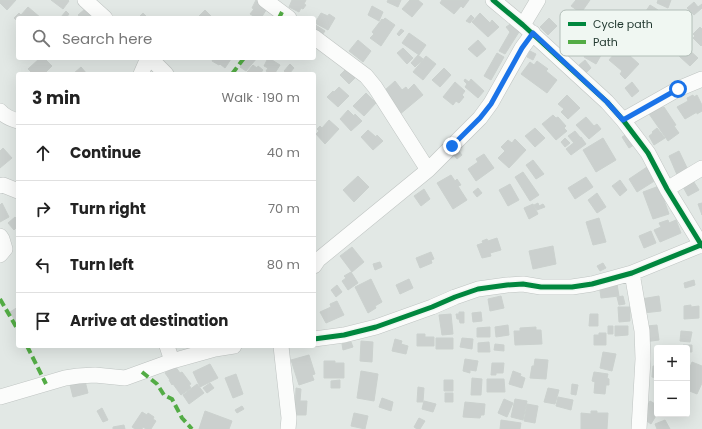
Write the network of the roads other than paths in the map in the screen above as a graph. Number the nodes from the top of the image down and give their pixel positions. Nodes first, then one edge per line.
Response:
1 (85, 0) edge
2 (265, 0) edge
3 (493, 0) edge
4 (538, 0) edge
5 (103, 16) edge
6 (287, 16) edge
7 (528, 29) junction
8 (316, 38) edge
9 (148, 60) edge
10 (151, 60) edge
11 (142, 72) edge
12 (164, 72) edge
13 (702, 79) edge
14 (0, 111) edge
15 (16, 120) edge
16 (623, 120) junction
17 (702, 168) edge
18 (428, 170) junction
19 (0, 186) edge
20 (667, 189) junction
21 (16, 190) edge
22 (0, 236) edge
23 (702, 245) edge
24 (0, 255) edge
25 (316, 258) edge
26 (632, 273) junction
27 (316, 339) edge
28 (168, 348) edge
29 (215, 348) edge
30 (281, 348) edge
31 (172, 361) junction
32 (0, 397) edge
33 (288, 429) edge
34 (639, 429) edge

1 - 5 street
2 - 6 street
3 - 7 street
4 - 7 street
7 - 16 street
7 - 18 street
8 - 18 street
9 - 11 street
10 - 12 street
13 - 16 street
14 - 15 street
16 - 20 street
17 - 20 street
18 - 25 street
19 - 21 street
20 - 23 street
22 - 24 street
23 - 26 street
26 - 27 street
26 - 34 street
28 - 31 street
29 - 31 street
30 - 33 street
31 - 32 street

